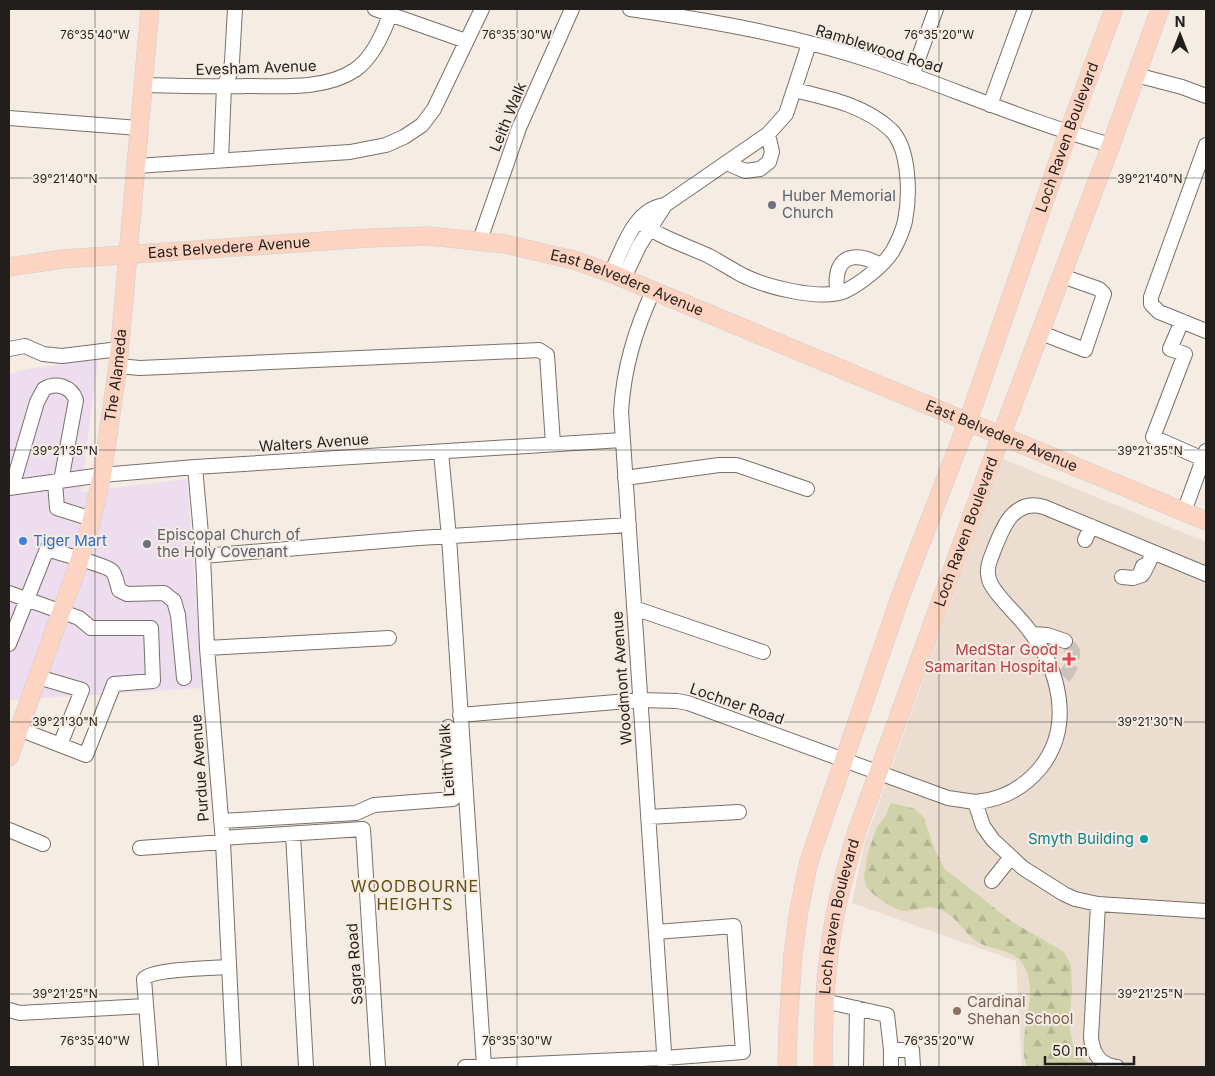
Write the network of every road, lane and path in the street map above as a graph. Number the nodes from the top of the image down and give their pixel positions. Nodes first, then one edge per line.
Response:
1 (150, 9) edge
2 (235, 9) edge
3 (375, 9) edge
4 (482, 9) edge
5 (572, 9) edge
6 (630, 9) edge
7 (936, 9) edge
8 (1025, 9) edge
9 (1114, 9) edge
10 (1160, 9) edge
11 (391, 11) edge
12 (466, 41) junction
13 (809, 44) junction
14 (1136, 75) junction
15 (912, 76) junction
16 (143, 85) junction
17 (224, 86) junction
18 (794, 90) junction
19 (1206, 96) edge
20 (990, 105) junction
21 (9, 118) edge
22 (139, 128) junction
23 (768, 134) junction
24 (1068, 134) junction
25 (1111, 145) junction
26 (1206, 145) edge
27 (221, 160) junction
28 (727, 163) junction
29 (136, 166) junction
30 (1200, 178) edge
31 (665, 205) junction
32 (638, 220) junction
33 (650, 230) junction
34 (480, 240) junction
35 (128, 255) junction
36 (880, 265) junction
37 (9, 268) edge
38 (618, 276) junction
39 (1062, 276) junction
40 (653, 291) junction
41 (837, 292) junction
42 (1182, 321) junction
43 (1206, 331) edge
44 (1041, 333) junction
45 (9, 349) edge
46 (118, 358) junction
47 (968, 421) junction
48 (1002, 436) junction
49 (622, 440) junction
50 (553, 444) junction
51 (441, 452) junction
52 (1205, 455) edge
53 (195, 467) junction
54 (102, 475) junction
55 (625, 478) junction
56 (58, 481) junction
57 (10, 488) edge
58 (806, 489) dead end
59 (1184, 512) junction
60 (92, 519) junction
61 (1206, 521) edge
62 (629, 525) junction
63 (1091, 526) junction
64 (449, 537) junction
65 (1085, 540) dead end
66 (202, 556) junction
67 (1150, 558) junction
68 (80, 560) junction
69 (1206, 574) edge
70 (1122, 577) dead end
71 (9, 593) edge
72 (26, 600) junction
73 (634, 608) junction
74 (62, 613) junction
75 (1032, 634) junction
76 (389, 638) dead end
77 (1065, 641) dead end
78 (9, 644) edge
79 (207, 648) junction
80 (763, 652) dead end
81 (38, 677) junction
82 (184, 678) dead end
83 (640, 700) junction
84 (460, 715) junction
85 (448, 727) dead end
86 (19, 729) junction
87 (60, 745) junction
88 (9, 757) edge
89 (845, 760) junction
90 (878, 772) junction
91 (975, 802) junction
92 (739, 812) dead end
93 (648, 817) junction
94 (221, 821) junction
95 (9, 830) edge
96 (293, 834) junction
97 (222, 840) junction
98 (43, 844) dead end
99 (140, 848) dead end
100 (1011, 857) junction
101 (992, 881) dead end
102 (1098, 904) junction
103 (1206, 911) edge
104 (656, 932) junction
105 (229, 967) junction
106 (824, 1001) junction
107 (146, 1006) junction
108 (857, 1008) junction
109 (9, 1010) edge
110 (891, 1050) junction
111 (665, 1063) edge
112 (593, 1064) edge
113 (484, 1066) edge
114 (520, 1066) edge
115 (151, 1067) edge
116 (234, 1067) edge
117 (306, 1067) edge
118 (378, 1067) edge
119 (465, 1067) edge
120 (787, 1067) edge
121 (823, 1067) edge
122 (856, 1067) edge
123 (891, 1067) edge
124 (913, 1067) edge
125 (1117, 1067) edge

1 - 16 main road, The Alameda
2 - 17 street
3 - 11 street
4 - 12 street
5 - 34 street, Leith Walk
6 - 13 street, Ramblewood Road
7 - 15 street
8 - 20 street
9 - 24 main road, Loch Raven Boulevard
10 - 14 main road, Loch Raven Boulevard
11 - 12 street
11 - 17 street, Evesham Avenue
12 - 27 street
13 - 15 street, Ramblewood Road
13 - 18 street
14 - 19 street
14 - 25 main road, Loch Raven Boulevard
15 - 20 street, Ramblewood Road
16 - 17 street, Evesham Avenue
16 - 22 main road, The Alameda
17 - 27 street
18 - 23 street
18 - 36 street
20 - 24 street, Ramblewood Road
21 - 22 street
22 - 29 main road, The Alameda
23 - 28 street
23 - 28 street
24 - 25 street, Ramblewood Road
24 - 47 main road, Loch Raven Boulevard
25 - 39 main road, Loch Raven Boulevard
26 - 30 street
27 - 29 street
28 - 31 street
29 - 35 main road, The Alameda
30 - 42 street
31 - 32 street
31 - 33 street
32 - 33 street
32 - 38 street
33 - 38 street
33 - 41 street
34 - 35 main road, East Belvedere Avenue
34 - 38 main road, East Belvedere Avenue
35 - 37 main road, East Belvedere Avenue
35 - 46 main road, The Alameda
36 - 41 street
36 - 41 street
38 - 40 main road, East Belvedere Avenue
39 - 44 main road, Loch Raven Boulevard
39 - 44 street
40 - 47 main road, East Belvedere Avenue
40 - 49 street, Woodmont Avenue
42 - 43 street
42 - 52 street
44 - 48 main road, Loch Raven Boulevard
45 - 46 street
46 - 50 street
46 - 54 main road, The Alameda
47 - 48 main road, East Belvedere Avenue
47 - 89 main road, Loch Raven Boulevard
48 - 59 main road, East Belvedere Avenue
48 - 90 main road, Loch Raven Boulevard
49 - 50 street, Walters Avenue
49 - 55 street, Woodmont Avenue
50 - 51 street, Walters Avenue
51 - 53 street, Walters Avenue
51 - 64 street, Leith Walk
52 - 59 street
53 - 54 street, Walters Avenue
53 - 66 street, Purdue Avenue
54 - 56 street, Walters Avenue
54 - 60 main road, The Alameda
55 - 58 street
55 - 62 street, Woodmont Avenue
56 - 57 street, Walters Avenue
56 - 57 street
56 - 60 street
59 - 61 main road, East Belvedere Avenue
60 - 68 main road, The Alameda
62 - 64 street
62 - 73 street, Woodmont Avenue
63 - 65 street
63 - 67 street
63 - 75 street, Lochner Road
64 - 66 street
64 - 84 street, Leith Walk
66 - 79 street, Purdue Avenue
67 - 69 street
67 - 70 street
68 - 72 street
68 - 74 main road, The Alameda
68 - 82 street
71 - 72 street
72 - 74 street
72 - 78 street
73 - 80 street
73 - 83 street, Woodmont Avenue
74 - 81 main road, The Alameda
74 - 87 street
75 - 77 street
75 - 91 street, Lochner Road
76 - 79 street
79 - 94 street, Purdue Avenue
81 - 86 main road, The Alameda
81 - 87 street
83 - 84 street, Lochner Road
83 - 89 street, Lochner Road
83 - 93 street, Woodmont Avenue
84 - 113 street, Leith Walk
85 - 94 street
86 - 87 street
86 - 88 main road, The Alameda
89 - 90 street, Lochner Road
89 - 120 main road, Loch Raven Boulevard
90 - 91 street, Lochner Road
90 - 106 main road, Loch Raven Boulevard
91 - 100 street
92 - 93 street
93 - 104 street, Woodmont Avenue
94 - 97 street, Purdue Avenue
95 - 98 street
96 - 97 street
96 - 117 street
96 - 118 street, Sagra Road
97 - 99 street
97 - 105 street, Purdue Avenue
100 - 101 street
100 - 102 street
102 - 103 street
102 - 125 street
104 - 111 street, Woodmont Avenue
104 - 111 street
105 - 107 street
105 - 116 street, Purdue Avenue
106 - 108 street
106 - 121 main road, Loch Raven Boulevard
107 - 109 street
107 - 115 street
108 - 110 street
108 - 122 street
110 - 123 street
110 - 124 street
111 - 112 street
112 - 114 street
113 - 114 street
113 - 119 street

